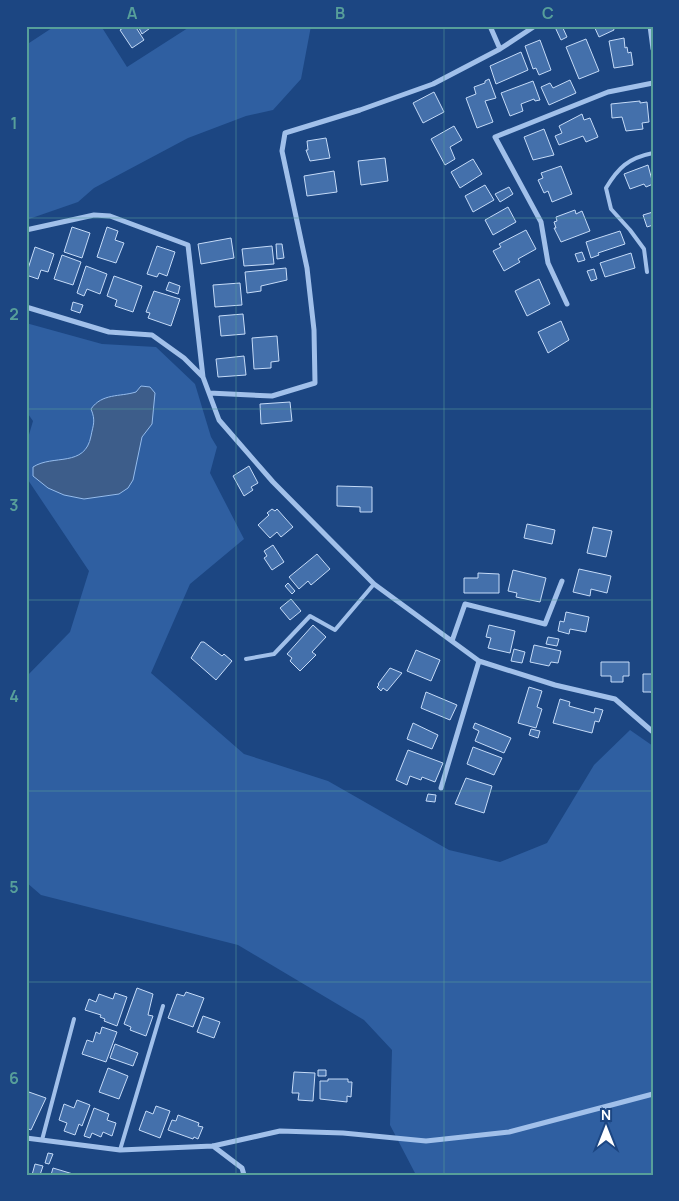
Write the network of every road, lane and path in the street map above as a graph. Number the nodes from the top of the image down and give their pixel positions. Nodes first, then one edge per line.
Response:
1 (490, 26) edge
2 (535, 26) edge
3 (650, 26) edge
4 (500, 49) junction
5 (653, 50) edge
6 (653, 83) edge
7 (653, 153) edge
8 (26, 230) edge
9 (648, 272) dead end
10 (567, 304) dead end
11 (26, 307) edge
12 (203, 377) junction
13 (209, 394) junction
14 (562, 581) dead end
15 (374, 584) junction
16 (452, 641) junction
17 (246, 659) dead end
18 (478, 661) junction
19 (653, 732) edge
20 (441, 788) dead end
21 (163, 1006) dead end
22 (74, 1019) dead end
23 (653, 1094) edge
24 (26, 1138) edge
25 (42, 1140) junction
26 (213, 1146) junction
27 (120, 1150) junction
28 (244, 1175) edge

1 - 4 street
2 - 4 street
3 - 5 street
4 - 13 street
6 - 10 street
7 - 9 lane
8 - 12 street
11 - 12 street
12 - 13 street
13 - 15 street
14 - 16 street
15 - 16 street
15 - 17 lane
16 - 18 street
18 - 19 street
18 - 20 street
21 - 27 lane
22 - 25 lane
23 - 26 street
24 - 25 street
25 - 27 street
26 - 27 street
26 - 28 street

